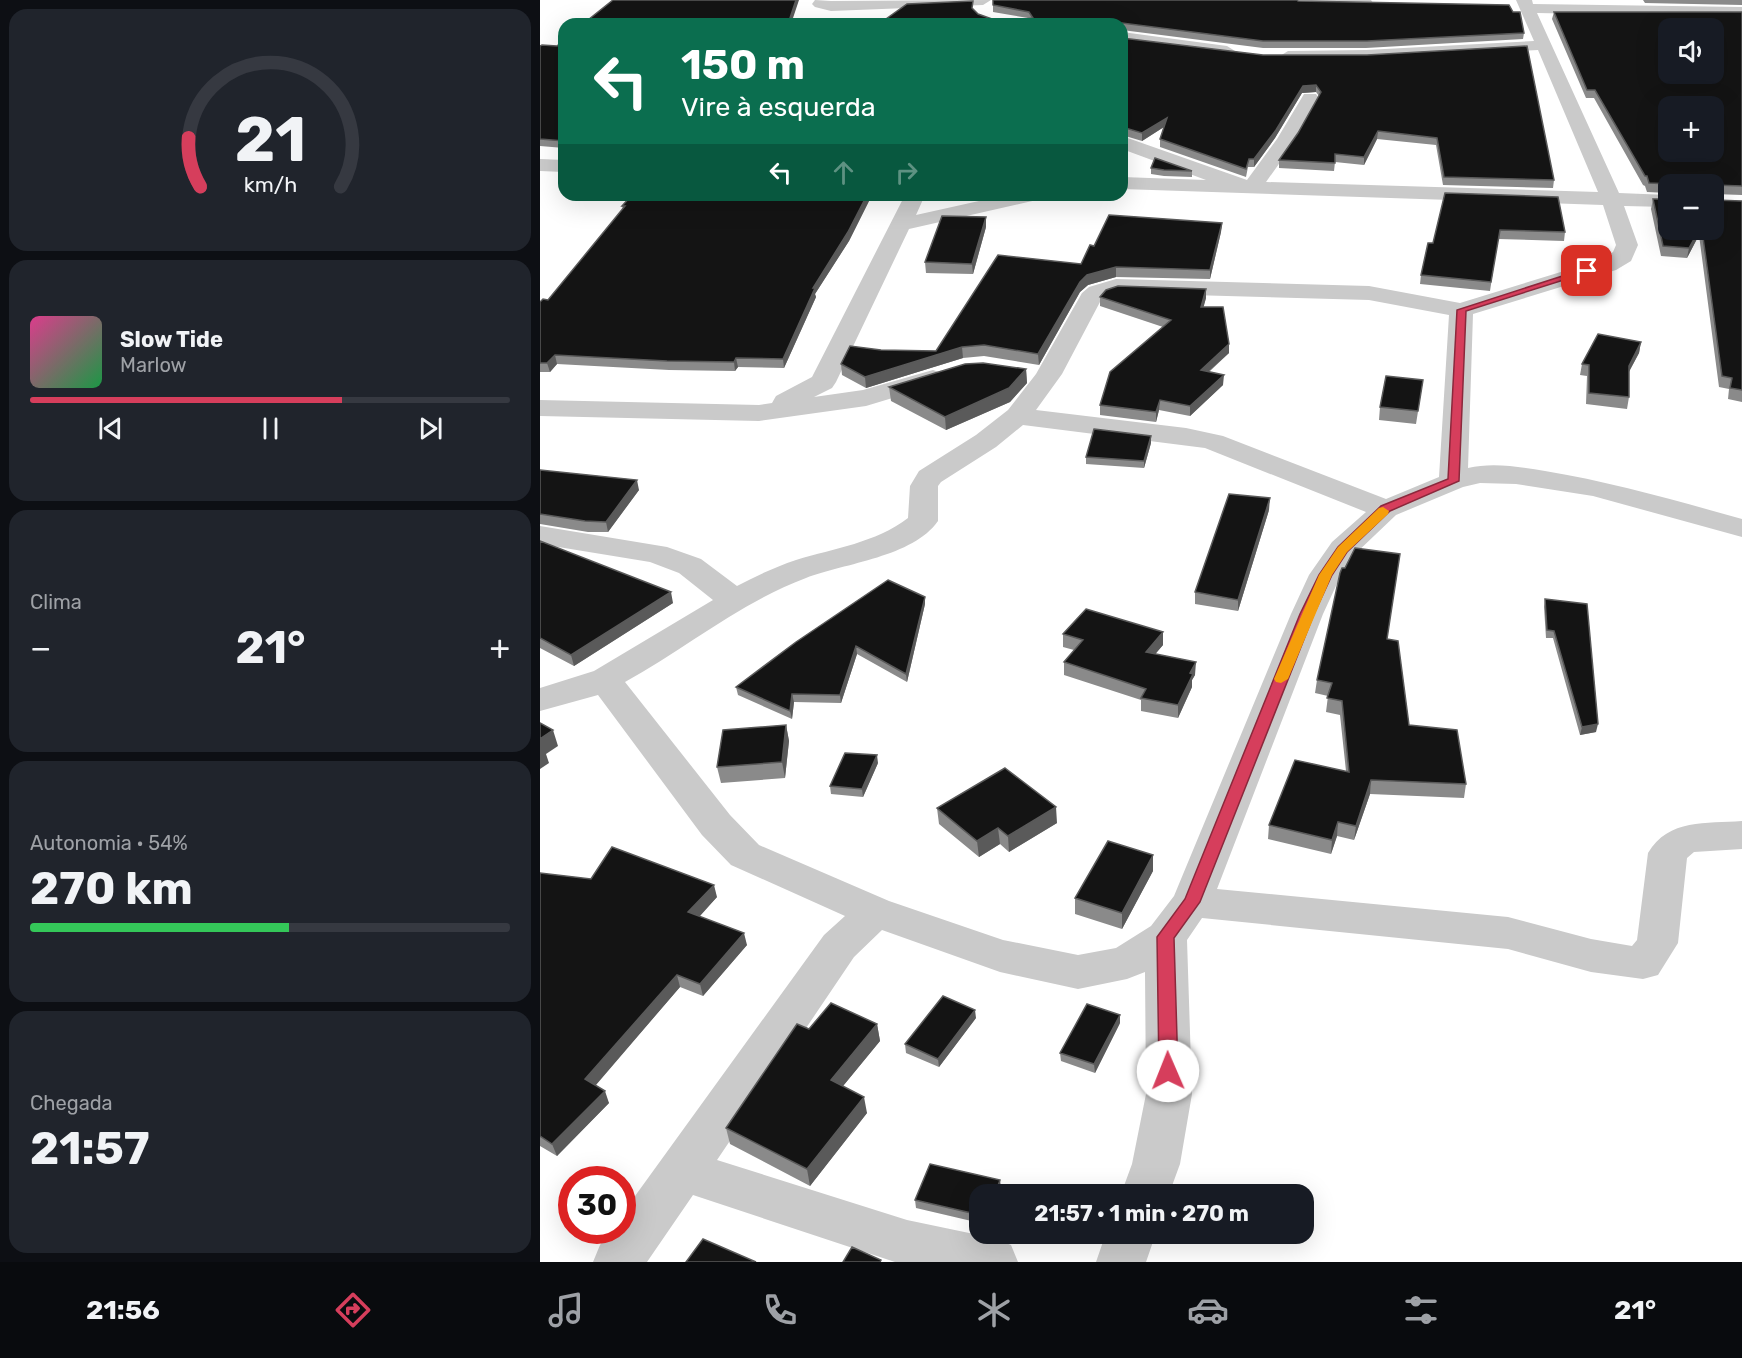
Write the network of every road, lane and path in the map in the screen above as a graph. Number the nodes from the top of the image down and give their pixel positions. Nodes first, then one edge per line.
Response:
1 (824, 0) edge
2 (983, 0) edge
3 (1298, 0) edge
4 (927, 1) edge
5 (1333, 1) edge
6 (1378, 3) edge
7 (1523, 4) edge
8 (1742, 12) edge
9 (987, 18) edge
10 (1128, 38) edge
11 (1545, 45) junction
12 (1244, 54) edge
13 (1273, 56) edge
14 (1310, 98) edge
15 (1128, 144) edge
16 (540, 165) edge
17 (558, 166) edge
18 (1128, 183) edge
19 (1251, 188) junction
20 (1611, 199) junction
21 (913, 201) edge
22 (1007, 201) edge
23 (1658, 201) edge
24 (903, 224) junction
25 (1461, 310) junction
26 (953, 371) edge
27 (1020, 371) edge
28 (1048, 376) junction
29 (540, 408) edge
30 (759, 413) junction
31 (1016, 416) junction
32 (1453, 481) junction
33 (1386, 509) junction
34 (1742, 528) edge
35 (540, 536) edge
36 (734, 600) junction
37 (604, 680) junction
38 (540, 700) edge
39 (1742, 835) edge
40 (1192, 902) junction
41 (875, 912) junction
42 (1166, 937) junction
43 (682, 1170) junction
44 (1148, 1184) edge
45 (1127, 1244) edge
46 (618, 1262) edge
47 (993, 1262) edge
48 (1121, 1262) edge

1 - 4 street
2 - 4 street
2 - 9 street
3 - 5 street
5 - 6 street
7 - 8 street
7 - 11 street
10 - 12 street
11 - 13 street
11 - 20 street
14 - 19 street
15 - 19 street
16 - 17 street
18 - 19 street
19 - 20 street
20 - 23 street
20 - 25 street
21 - 24 street
22 - 24 street
24 - 30 street
25 - 28 street
25 - 32 street
26 - 30 street
27 - 28 street
28 - 31 street
29 - 30 street
31 - 33 street
31 - 36 street
32 - 33 street
32 - 34 street
33 - 40 street
35 - 36 street
36 - 37 street
37 - 38 street
37 - 41 street
39 - 40 street
40 - 42 street
41 - 42 street
41 - 43 street
42 - 44 street
43 - 46 street
43 - 47 street
45 - 48 street

